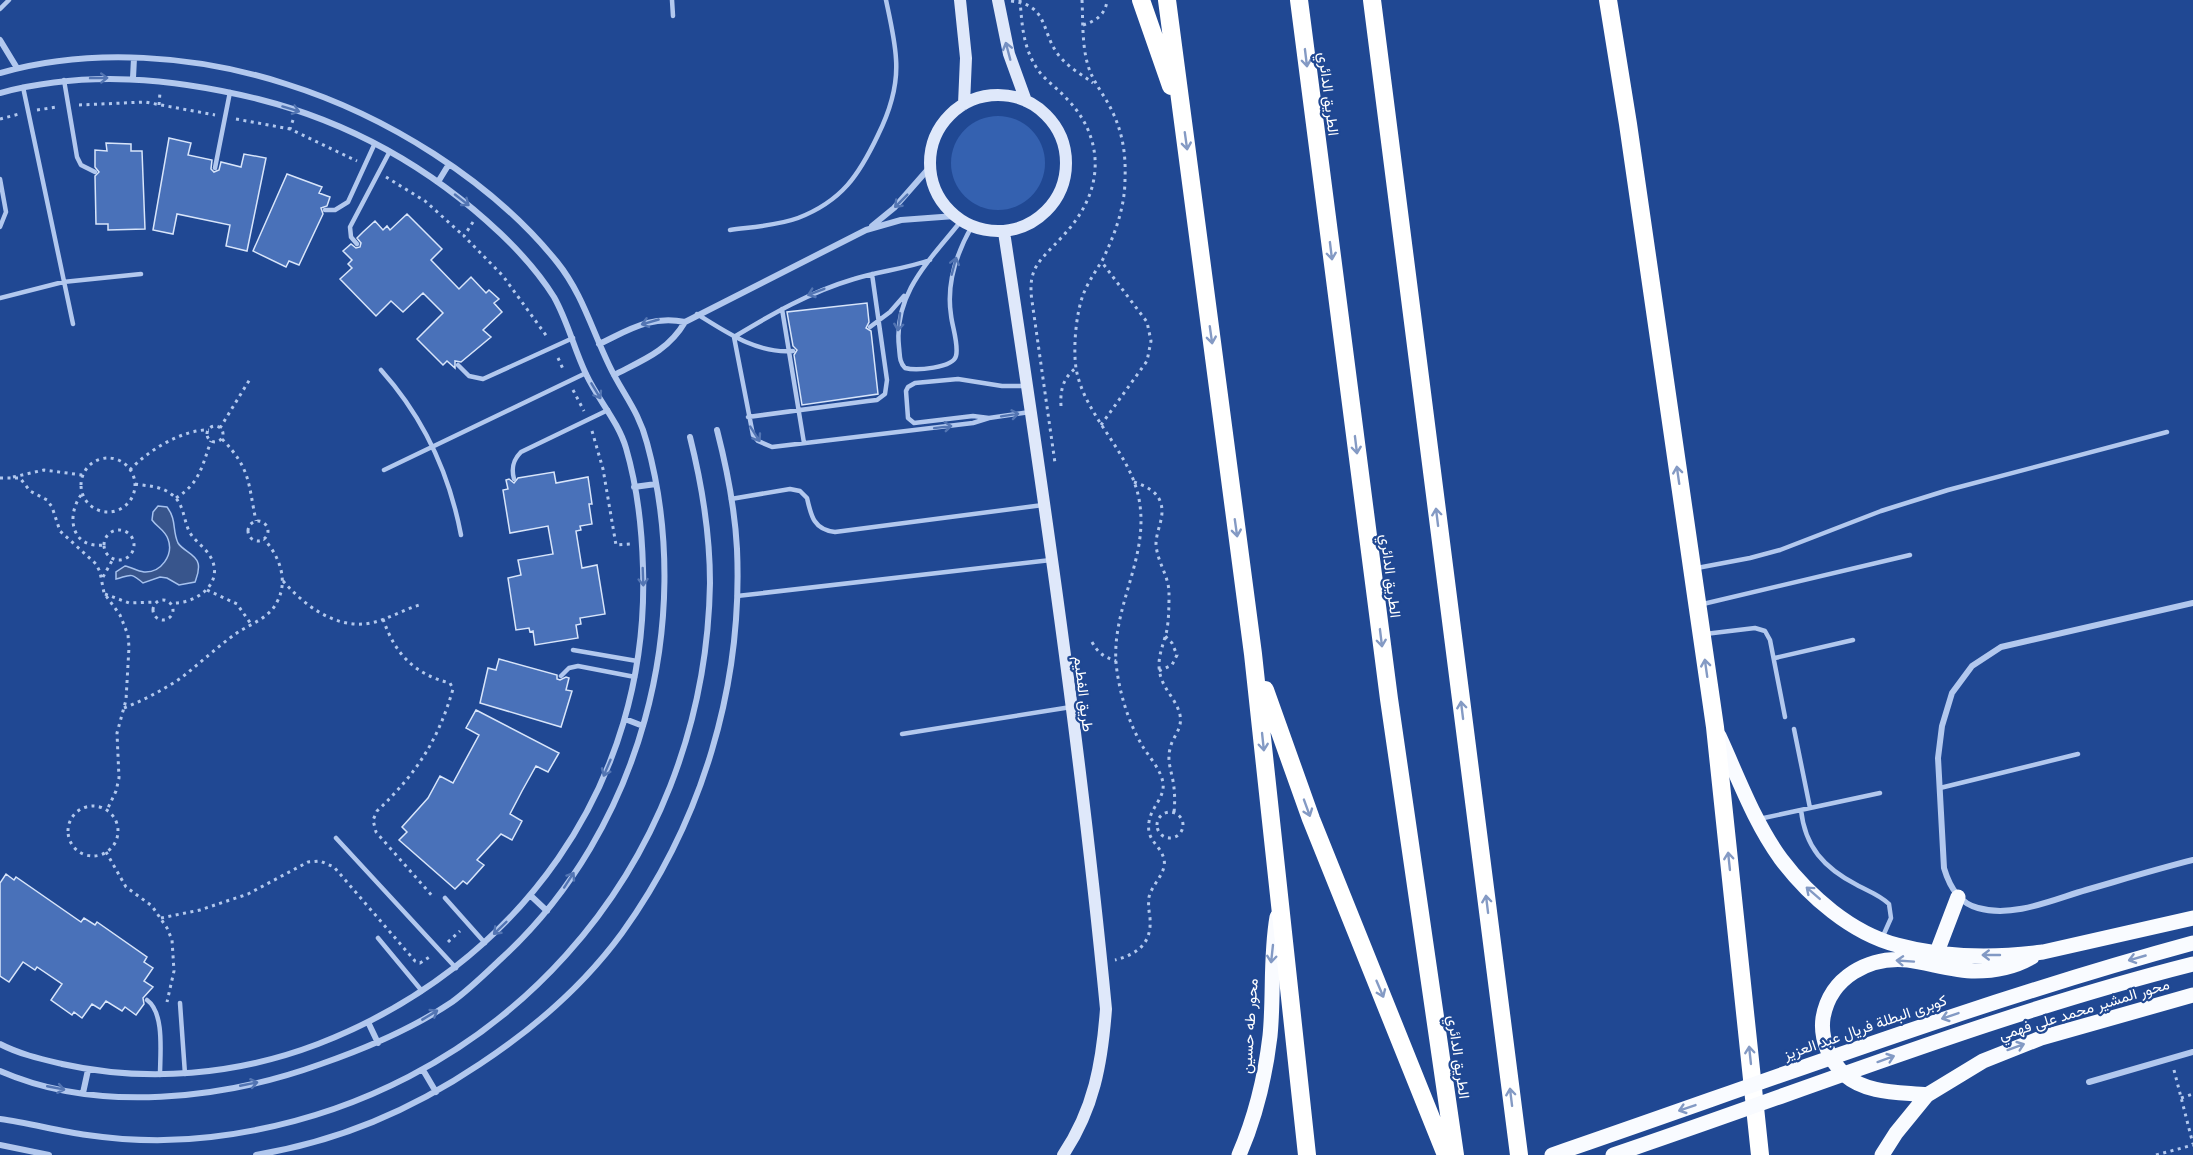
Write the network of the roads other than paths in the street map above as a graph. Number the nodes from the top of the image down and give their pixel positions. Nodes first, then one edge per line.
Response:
1 (9, 0) edge
2 (672, 0) edge
3 (886, 0) edge
4 (960, 0) edge
5 (998, 0) edge
6 (1141, 0) edge
7 (1167, 0) edge
8 (1299, 0) edge
9 (1372, 0) edge
10 (1608, 0) edge
11 (0, 9) edge
12 (673, 16) dead end
13 (0, 40) edge
14 (134, 58) junction
15 (17, 68) junction
16 (0, 73) edge
17 (133, 78) junction
18 (64, 80) junction
19 (24, 87) junction
20 (230, 92) junction
21 (0, 93) edge
22 (1026, 101) junction
23 (964, 104) junction
24 (1182, 111) junction
25 (375, 143) junction
26 (390, 151) junction
27 (449, 164) junction
28 (930, 167) junction
29 (215, 168) dead end
30 (95, 172) dead end
31 (0, 179) edge
32 (438, 182) junction
33 (325, 210) dead end
34 (963, 221) junction
35 (0, 227) edge
36 (730, 230) dead end
37 (866, 230) junction
38 (1004, 232) junction
39 (357, 244) dead end
40 (930, 260) junction
41 (141, 274) dead end
42 (872, 274) junction
43 (63, 282) junction
44 (906, 294) junction
45 (0, 298) edge
46 (782, 309) junction
47 (697, 314) junction
48 (878, 321) junction
49 (685, 322) junction
50 (73, 324) dead end
51 (870, 327) dead end
52 (734, 337) junction
53 (573, 338) junction
54 (599, 344) junction
55 (790, 351) junction
56 (458, 365) dead end
57 (381, 370) dead end
58 (586, 373) junction
59 (614, 375) junction
60 (1027, 386) junction
61 (608, 410) junction
62 (799, 410) junction
63 (1031, 412) junction
64 (748, 417) junction
65 (989, 418) junction
66 (717, 429) dead end
67 (2167, 432) dead end
68 (690, 437) dead end
69 (804, 443) junction
70 (434, 446) junction
71 (384, 470) dead end
72 (514, 479) dead end
73 (656, 484) junction
74 (634, 487) junction
75 (731, 499) junction
76 (1043, 505) junction
77 (461, 535) dead end
78 (1910, 555) dead end
79 (1051, 560) junction
80 (1692, 569) junction
81 (737, 596) junction
82 (2193, 603) edge
83 (1697, 606) junction
84 (1701, 635) junction
85 (1852, 640) dead end
86 (573, 650) dead end
87 (1253, 654) junction
88 (1775, 658) junction
89 (637, 662) junction
90 (561, 676) dead end
91 (635, 677) junction
92 (1071, 707) junction
93 (1785, 717) dead end
94 (625, 719) junction
95 (643, 726) junction
96 (1714, 727) junction
97 (1794, 729) dead end
98 (902, 734) dead end
99 (2078, 754) dead end
100 (1940, 788) junction
101 (1880, 793) dead end
102 (1810, 808) junction
103 (1801, 810) junction
104 (1757, 819) junction
105 (336, 838) dead end
106 (2193, 860) edge
107 (530, 895) junction
108 (1281, 896) junction
109 (1958, 897) junction
110 (445, 898) dead end
111 (547, 911) junction
112 (2193, 918) edge
113 (378, 938) dead end
114 (1881, 939) junction
115 (485, 943) junction
116 (2193, 943) edge
117 (1937, 952) junction
118 (2043, 952) junction
119 (2193, 963) edge
120 (456, 968) junction
121 (422, 991) junction
122 (2193, 995) edge
123 (147, 1000) dead end
124 (180, 1003) dead end
125 (368, 1022) junction
126 (378, 1042) junction
127 (0, 1044) edge
128 (2193, 1052) edge
129 (88, 1070) junction
130 (423, 1070) junction
131 (0, 1071) edge
132 (185, 1074) junction
133 (160, 1075) junction
134 (2089, 1082) dead end
135 (436, 1092) junction
136 (83, 1093) junction
137 (1928, 1095) junction
138 (0, 1119) edge
139 (0, 1145) edge
140 (50, 1155) edge
141 (256, 1155) edge
142 (1063, 1155) edge
143 (1239, 1155) edge
144 (1307, 1155) edge
145 (1446, 1155) edge
146 (1455, 1155) edge
147 (1519, 1155) edge
148 (1552, 1155) edge
149 (1613, 1155) edge
150 (1760, 1155) edge
151 (1882, 1155) edge

1 - 11 lane
2 - 12 lane
3 - 36 lane
4 - 23 street
22 -> 5 street
6 - 24 highway
7 - 24 highway
8 -> 146 highway, الطريق الدائري
147 -> 9 highway
80 -> 10 highway
13 - 15 street
14 - 15 street
14 - 17 street
14 - 27 street
15 - 16 street
18 -> 17 street
17 - 20 street
18 - 19 street
18 - 30 lane
19 - 21 street
19 - 43 lane
20 -> 25 street
20 - 29 lane
22 - 23 street
22 - 38 street
23 - 28 street
24 -> 87 highway
25 - 26 street
25 - 33 lane
26 - 32 street
26 - 39 lane
27 - 32 street
27 - 54 street
28 - 34 street
28 -> 37 street
31 - 35 lane
32 -> 53 street
34 - 37 street
34 - 38 street
34 - 40 lane
44 -> 34 lane
37 - 47 street
38 - 60 street, طريق الفطيم
40 - 42 lane
40 - 44 lane
41 - 43 lane
42 -> 46 lane
42 - 48 lane
43 - 45 lane
43 - 50 lane
44 - 48 lane
46 - 52 lane
46 - 55 lane
47 - 49 street
47 - 52 lane
48 - 51 lane
48 - 62 lane
49 -> 54 street
49 - 59 street
52 - 55 lane
52 - 64 lane
53 - 56 lane
53 - 58 street
54 - 59 street
55 - 62 lane
57 - 70 lane
58 -> 61 street
58 - 70 lane
59 - 73 street
60 - 63 street, طريق الفطيم
60 - 65 lane
61 - 72 lane
61 - 74 street
62 - 64 lane
62 - 69 lane
65 -> 63 lane
63 - 76 street, طريق الفطيم
64 -> 69 lane
69 -> 65 lane
66 - 75 street
67 - 80 lane
68 - 130 street
70 - 71 lane
70 - 77 lane
73 - 74 street
73 - 95 street
74 -> 89 street
75 - 76 lane
75 - 81 street
76 - 79 street, طريق الفطيم
78 - 83 lane
79 - 81 lane
79 - 92 street, طريق الفطيم
80 - 83 highway
81 - 135 street
82 - 100 street
83 - 84 highway
84 - 88 lane
96 -> 84 highway
85 - 88 lane
86 - 89 lane
87 -> 108 highway
87 -> 145 highway
88 - 93 lane
89 - 91 street
90 - 91 lane
91 - 94 street
92 - 98 lane
92 - 142 street, طريق الفطيم
94 - 95 street
94 -> 107 street
111 -> 95 street
96 - 104 main road
150 -> 96 highway
97 - 102 lane
99 - 100 lane
100 - 109 street
101 - 102 lane
102 - 103 lane
103 - 104 lane
103 - 114 lane
114 -> 104 main road
105 - 120 lane
106 - 109 street
107 - 111 street
107 -> 115 street
108 -> 143 main road, محور طه حسين
108 - 144 highway
109 - 117 main road
110 - 115 lane
126 -> 111 street
112 - 118 main road
113 - 121 lane
114 - 117 main road
115 - 120 street
116 -> 148 main road, كوبرى البطلة فريال عبد العزيز, bridge
118 -> 117 main road
118 -> 137 main road
149 -> 119 main road, bridge
120 - 121 street
121 - 125 street
137 -> 122 main road, محور المشير محمد على فهمي
123 - 133 lane
124 - 132 lane
125 - 126 street
125 - 132 street
136 -> 126 street
127 - 129 street
128 - 134 street
129 - 133 street
129 - 136 street
130 - 135 street
130 - 138 street
131 -> 136 street
132 - 133 street
135 - 141 street
137 - 151 main road, محور المشير محمد على فهمي
139 - 140 street

